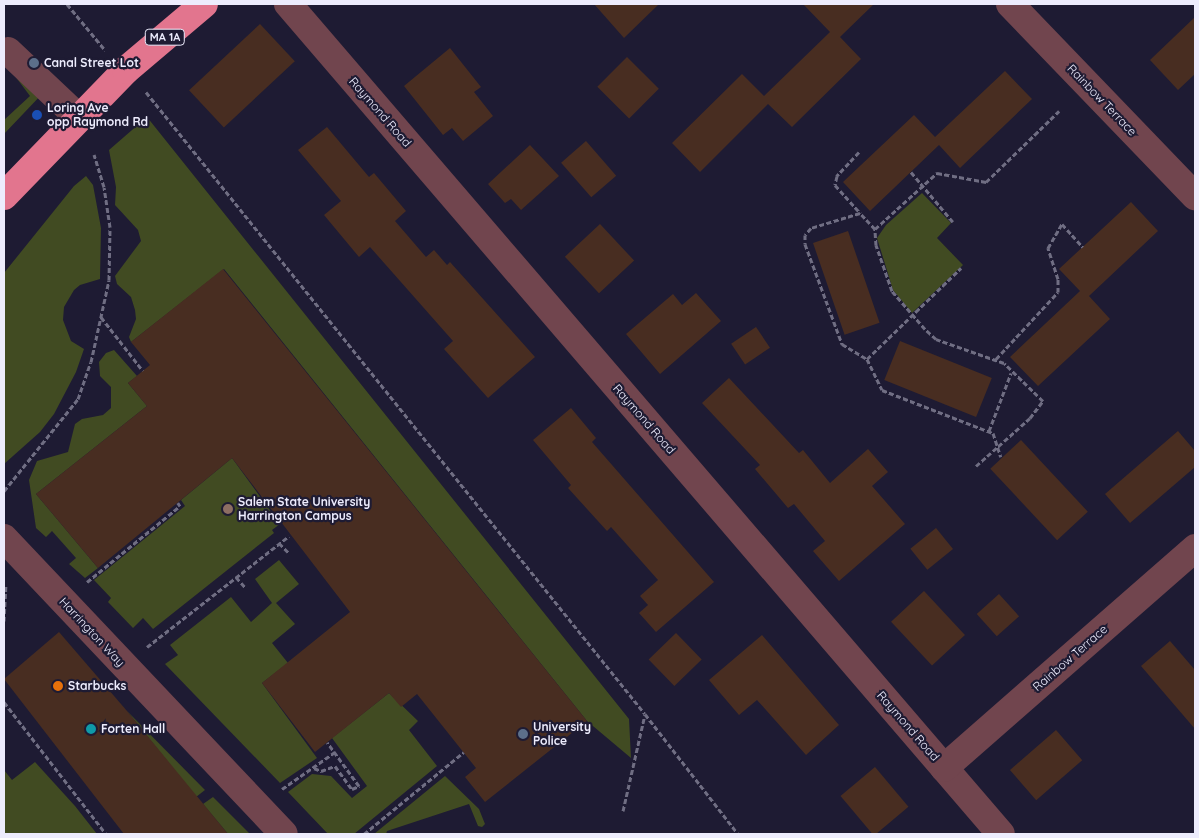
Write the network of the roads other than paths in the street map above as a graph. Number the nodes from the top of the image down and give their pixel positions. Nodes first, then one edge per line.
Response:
1 (204, 4) edge
2 (288, 4) edge
3 (1010, 4) edge
4 (8, 51) dead end
5 (79, 118) junction
6 (4, 196) edge
7 (1195, 196) edge
8 (4, 538) edge
9 (1195, 548) edge
10 (944, 768) junction
11 (284, 834) edge
12 (1001, 834) edge

1 - 5 highway, MA 1A
2 - 10 street, Raymond Road
3 - 7 street, Rainbow Terrace
4 - 5 street
5 - 6 highway, MA 1A
8 - 11 street, Harrington Way
9 - 10 street, Rainbow Terrace
10 - 12 street, Raymond Road

